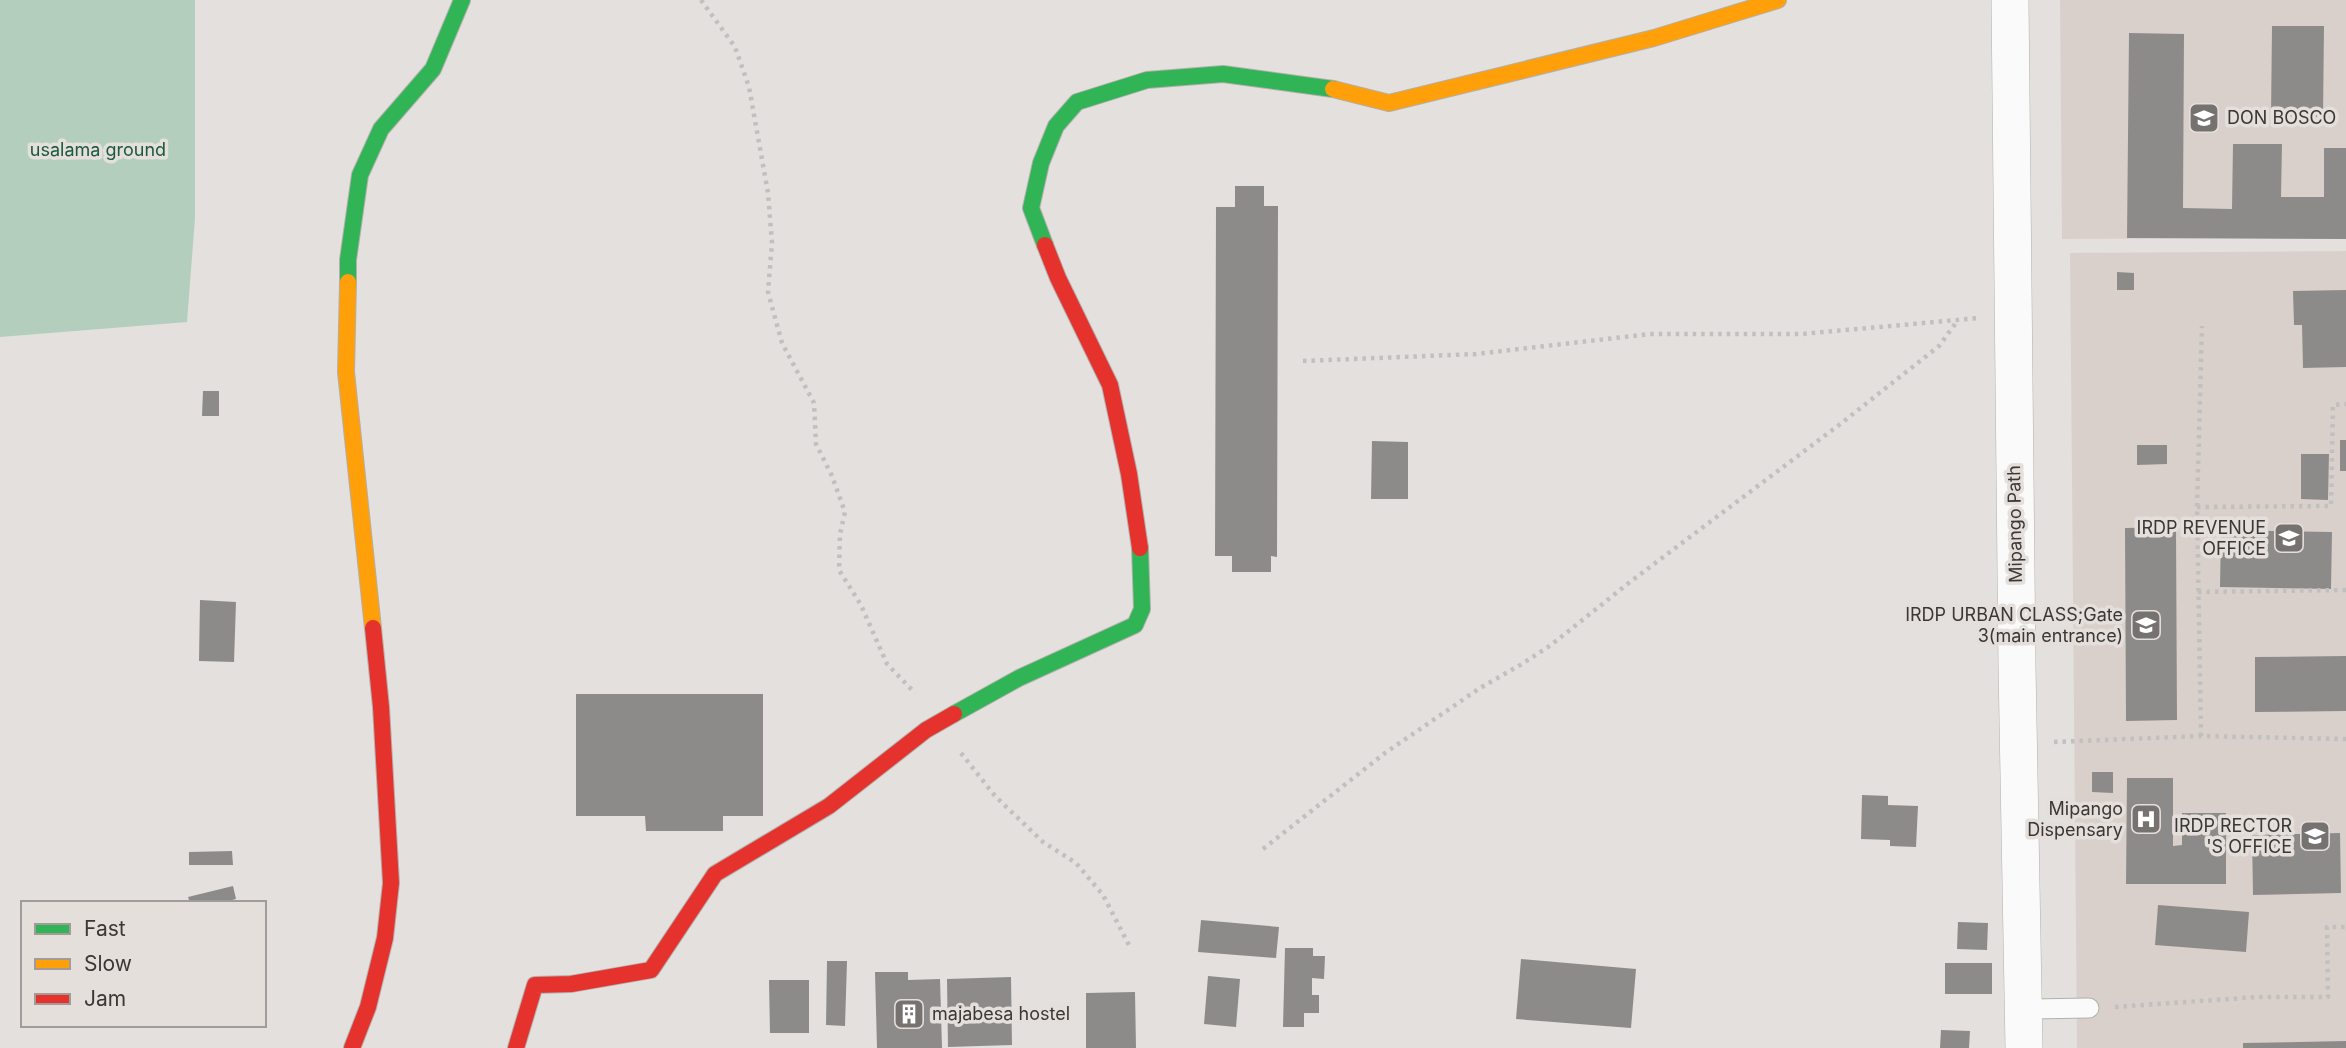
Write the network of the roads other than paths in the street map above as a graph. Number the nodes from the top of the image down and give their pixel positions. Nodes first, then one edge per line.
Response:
1 (462, 0) edge
2 (1779, 0) edge
3 (2010, 0) edge
4 (2089, 1008) road end
5 (2024, 1009) junction
6 (352, 1048) edge
7 (516, 1048) edge
8 (2024, 1048) edge

1 - 6 street
2 - 7 street
3 - 5 street, Mipango Path
4 - 5 lane
5 - 8 street, Mipango Path

